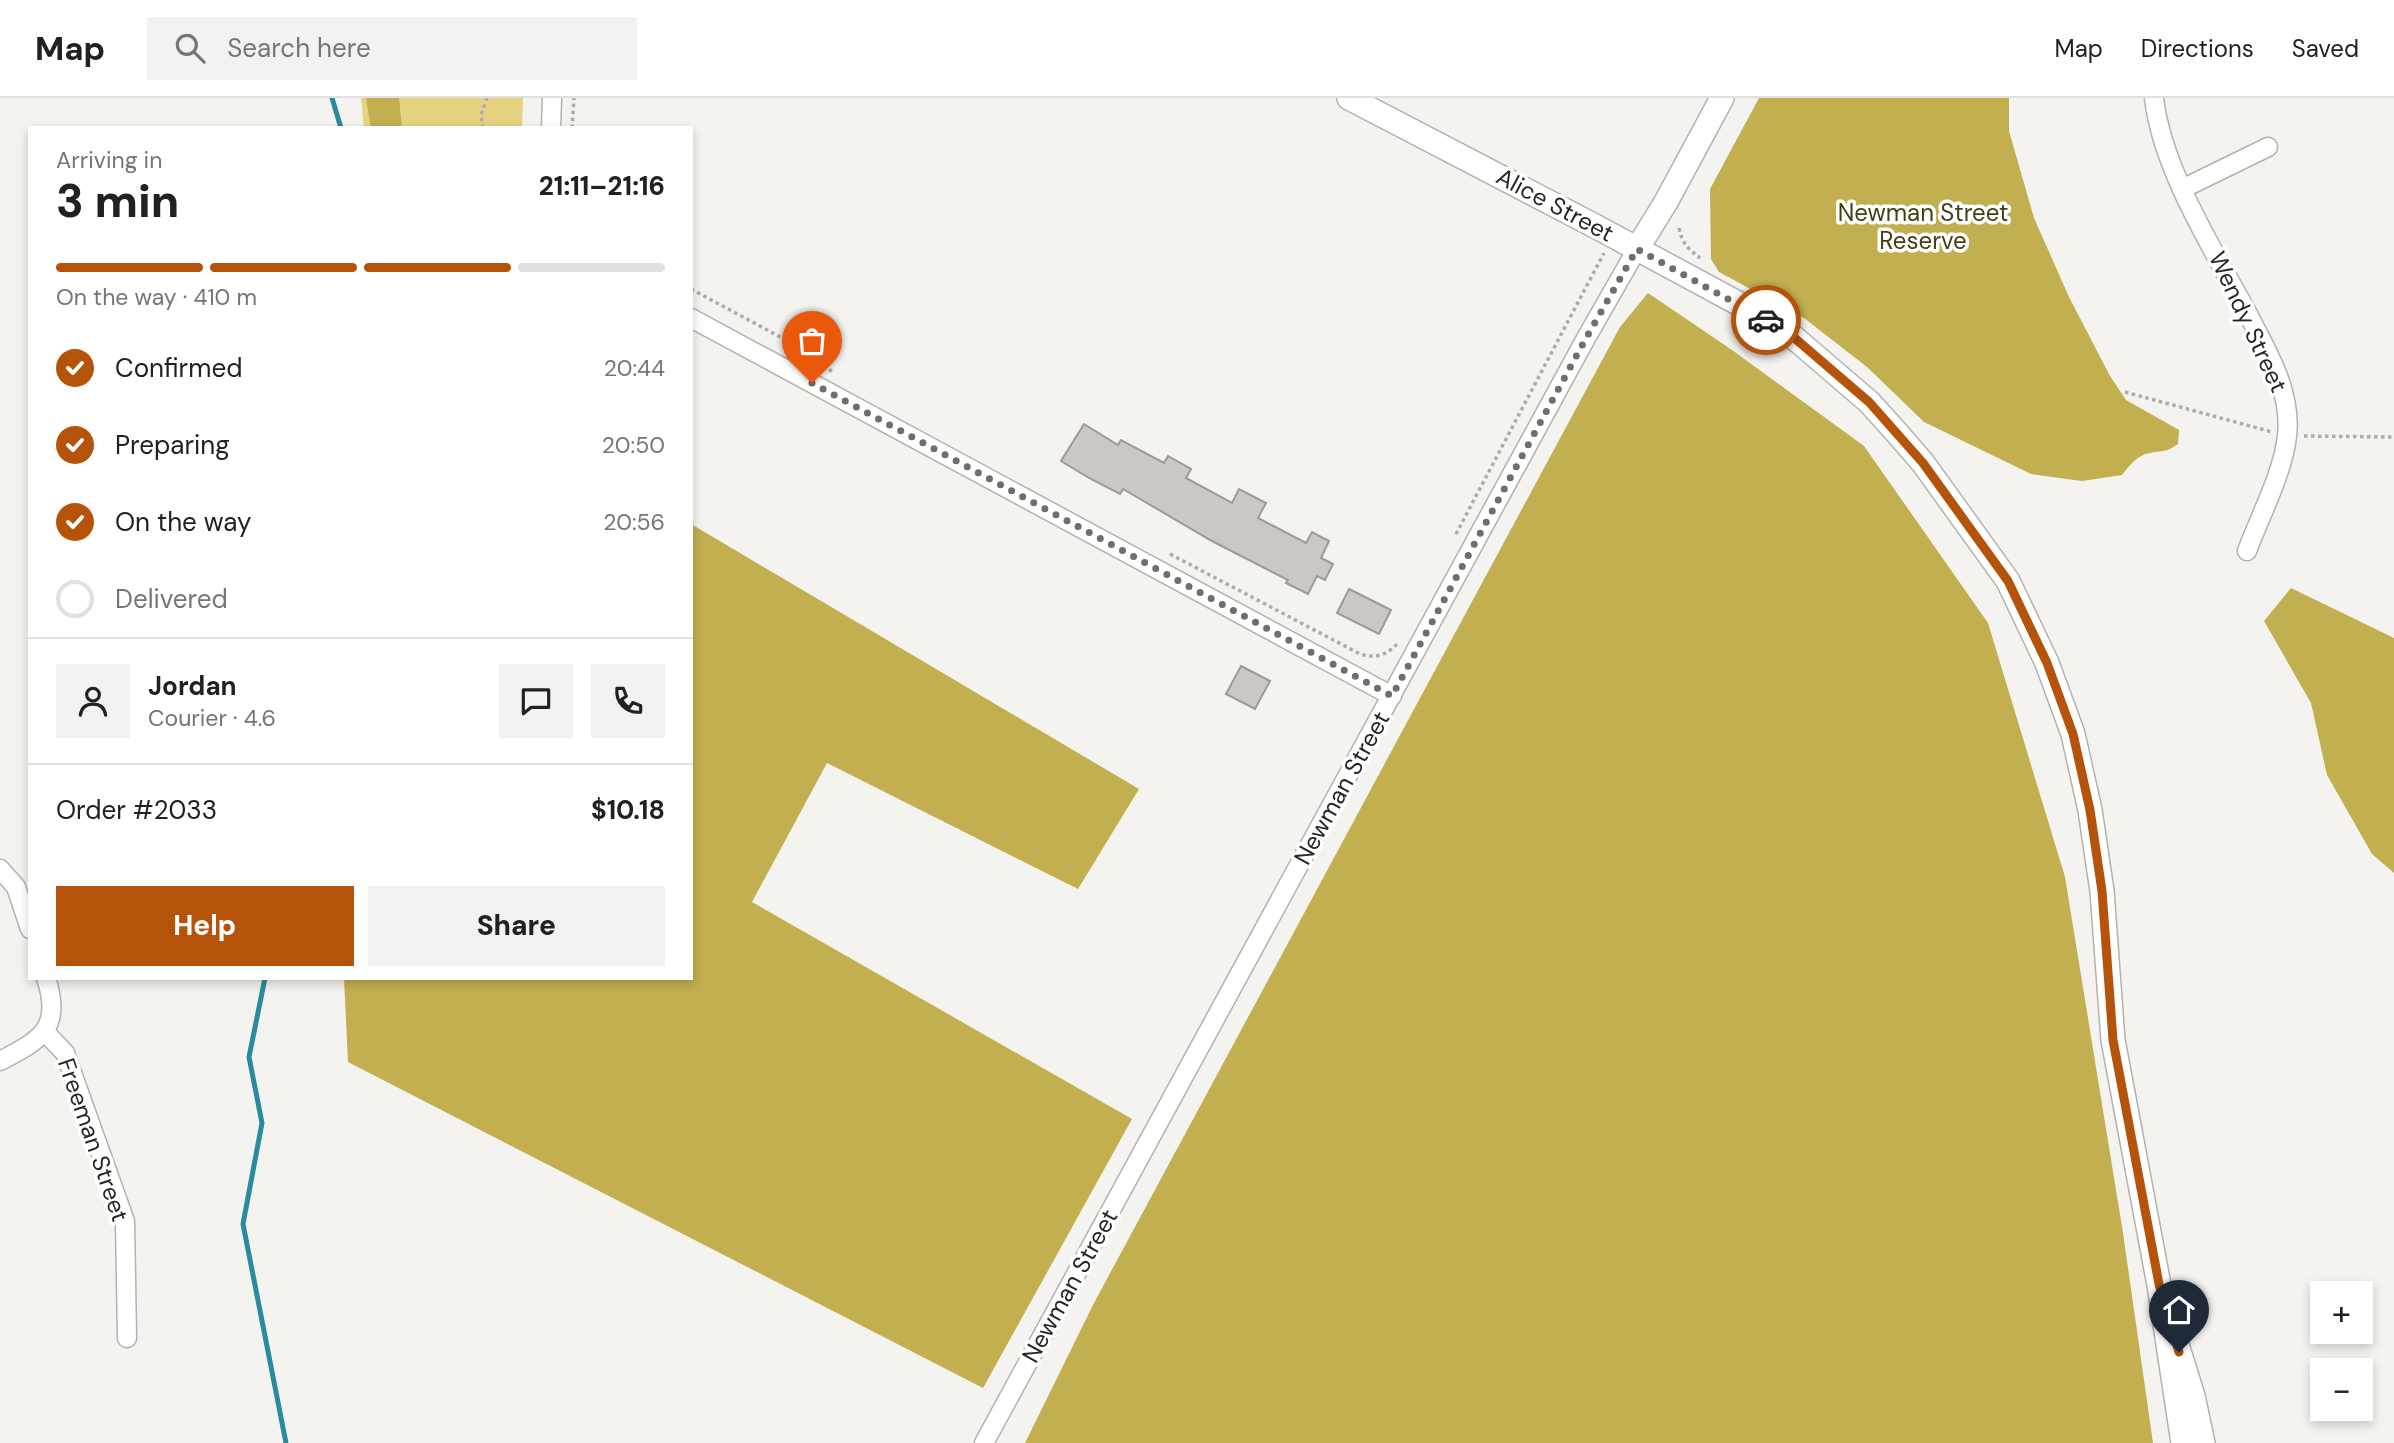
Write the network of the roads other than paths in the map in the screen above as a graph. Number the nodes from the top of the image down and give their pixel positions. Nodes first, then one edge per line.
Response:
1 (552, 98) edge
2 (1349, 98) edge
3 (1722, 98) edge
4 (2154, 98) edge
5 (551, 126) edge
6 (2268, 147) dead end
7 (2182, 189) junction
8 (1637, 249) junction
9 (693, 319) edge
10 (2246, 551) dead end
11 (1392, 696) junction
12 (0, 869) edge
13 (28, 923) edge
14 (47, 980) edge
15 (45, 1032) junction
16 (0, 1061) edge
17 (2159, 1284) junction
18 (127, 1338) dead end
19 (984, 1443) edge
20 (2182, 1443) edge
21 (2203, 1443) edge

1 - 5 street
2 - 8 street, Alice Street
3 - 8 street, Newman Street
4 - 7 street, Wendy Street
6 - 7 street
7 - 10 street, Wendy Street
8 - 11 street, Newman Street
8 - 17 street, Alice Street
9 - 11 street
11 - 19 street, Newman Street
12 - 13 street
14 - 15 street
15 - 16 street
15 - 18 street, Freeman Street
17 - 20 street, Alice Street
17 - 21 street, Alice Street

